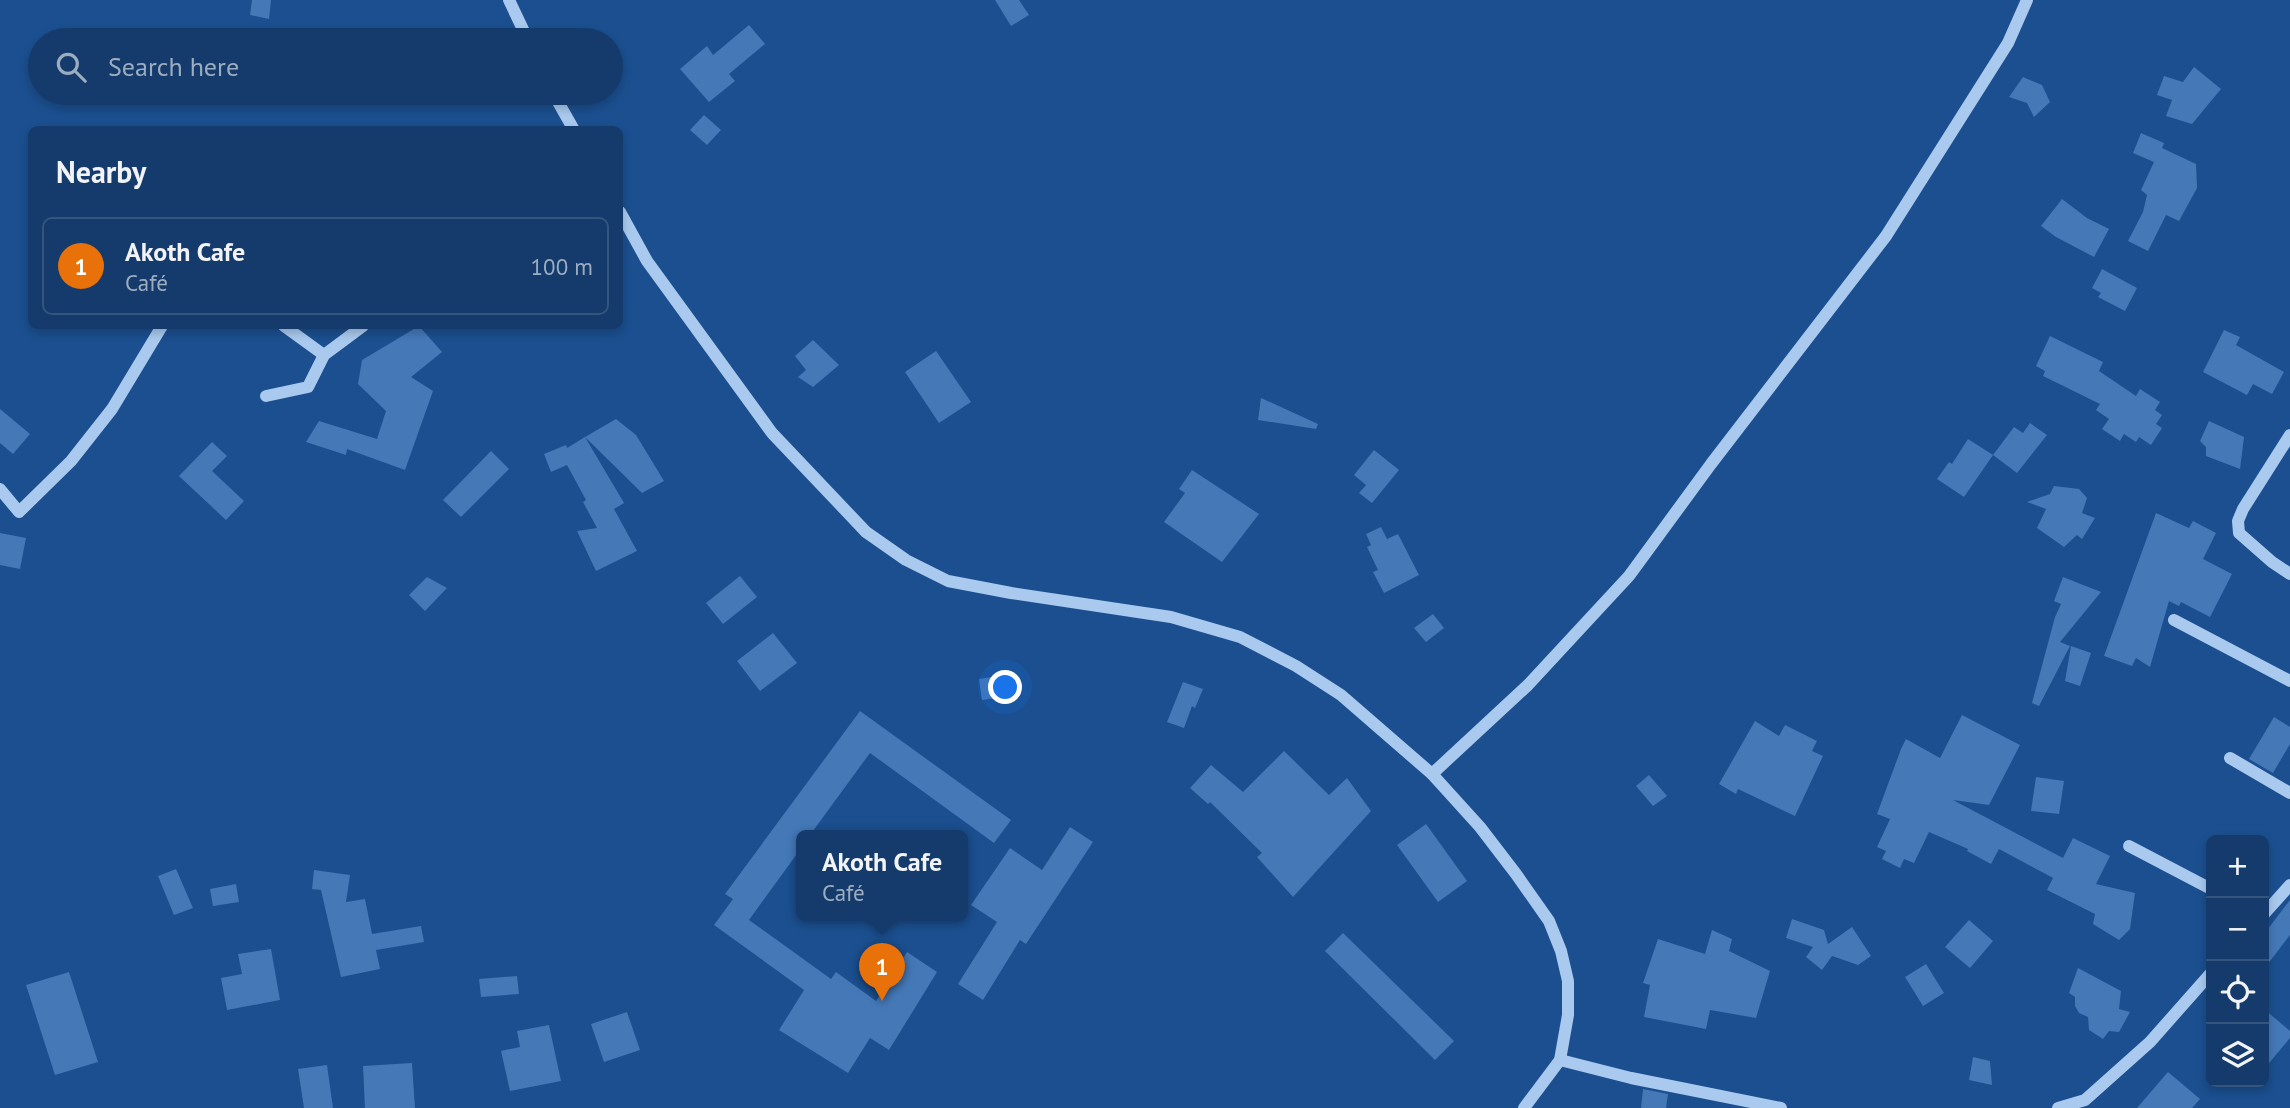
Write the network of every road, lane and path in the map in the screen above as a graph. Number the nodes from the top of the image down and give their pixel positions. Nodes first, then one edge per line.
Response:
1 (509, 0) edge
2 (2027, 0) edge
3 (522, 28) edge
4 (560, 105) edge
5 (572, 126) edge
6 (623, 217) edge
7 (160, 329) edge
8 (288, 329) edge
9 (359, 329) edge
10 (324, 355) junction
11 (266, 396) dead end
12 (2290, 435) edge
13 (0, 489) edge
14 (2290, 573) edge
15 (2174, 620) dead end
16 (2290, 681) edge
17 (2230, 758) dead end
18 (1432, 774) junction
19 (2290, 793) edge
20 (2129, 846) dead end
21 (2290, 885) edge
22 (2206, 886) edge
23 (2269, 908) edge
24 (2206, 979) edge
25 (1560, 1060) junction
26 (1524, 1108) edge
27 (1781, 1108) edge
28 (2058, 1108) edge

1 - 3 street
2 - 18 street
4 - 5 street
6 - 18 street
7 - 13 street
8 - 10 street
9 - 10 street
10 - 11 street
12 - 14 street
15 - 16 street
17 - 19 street
18 - 25 street
20 - 22 street
21 - 23 street
24 - 28 street
25 - 26 street
25 - 27 street

